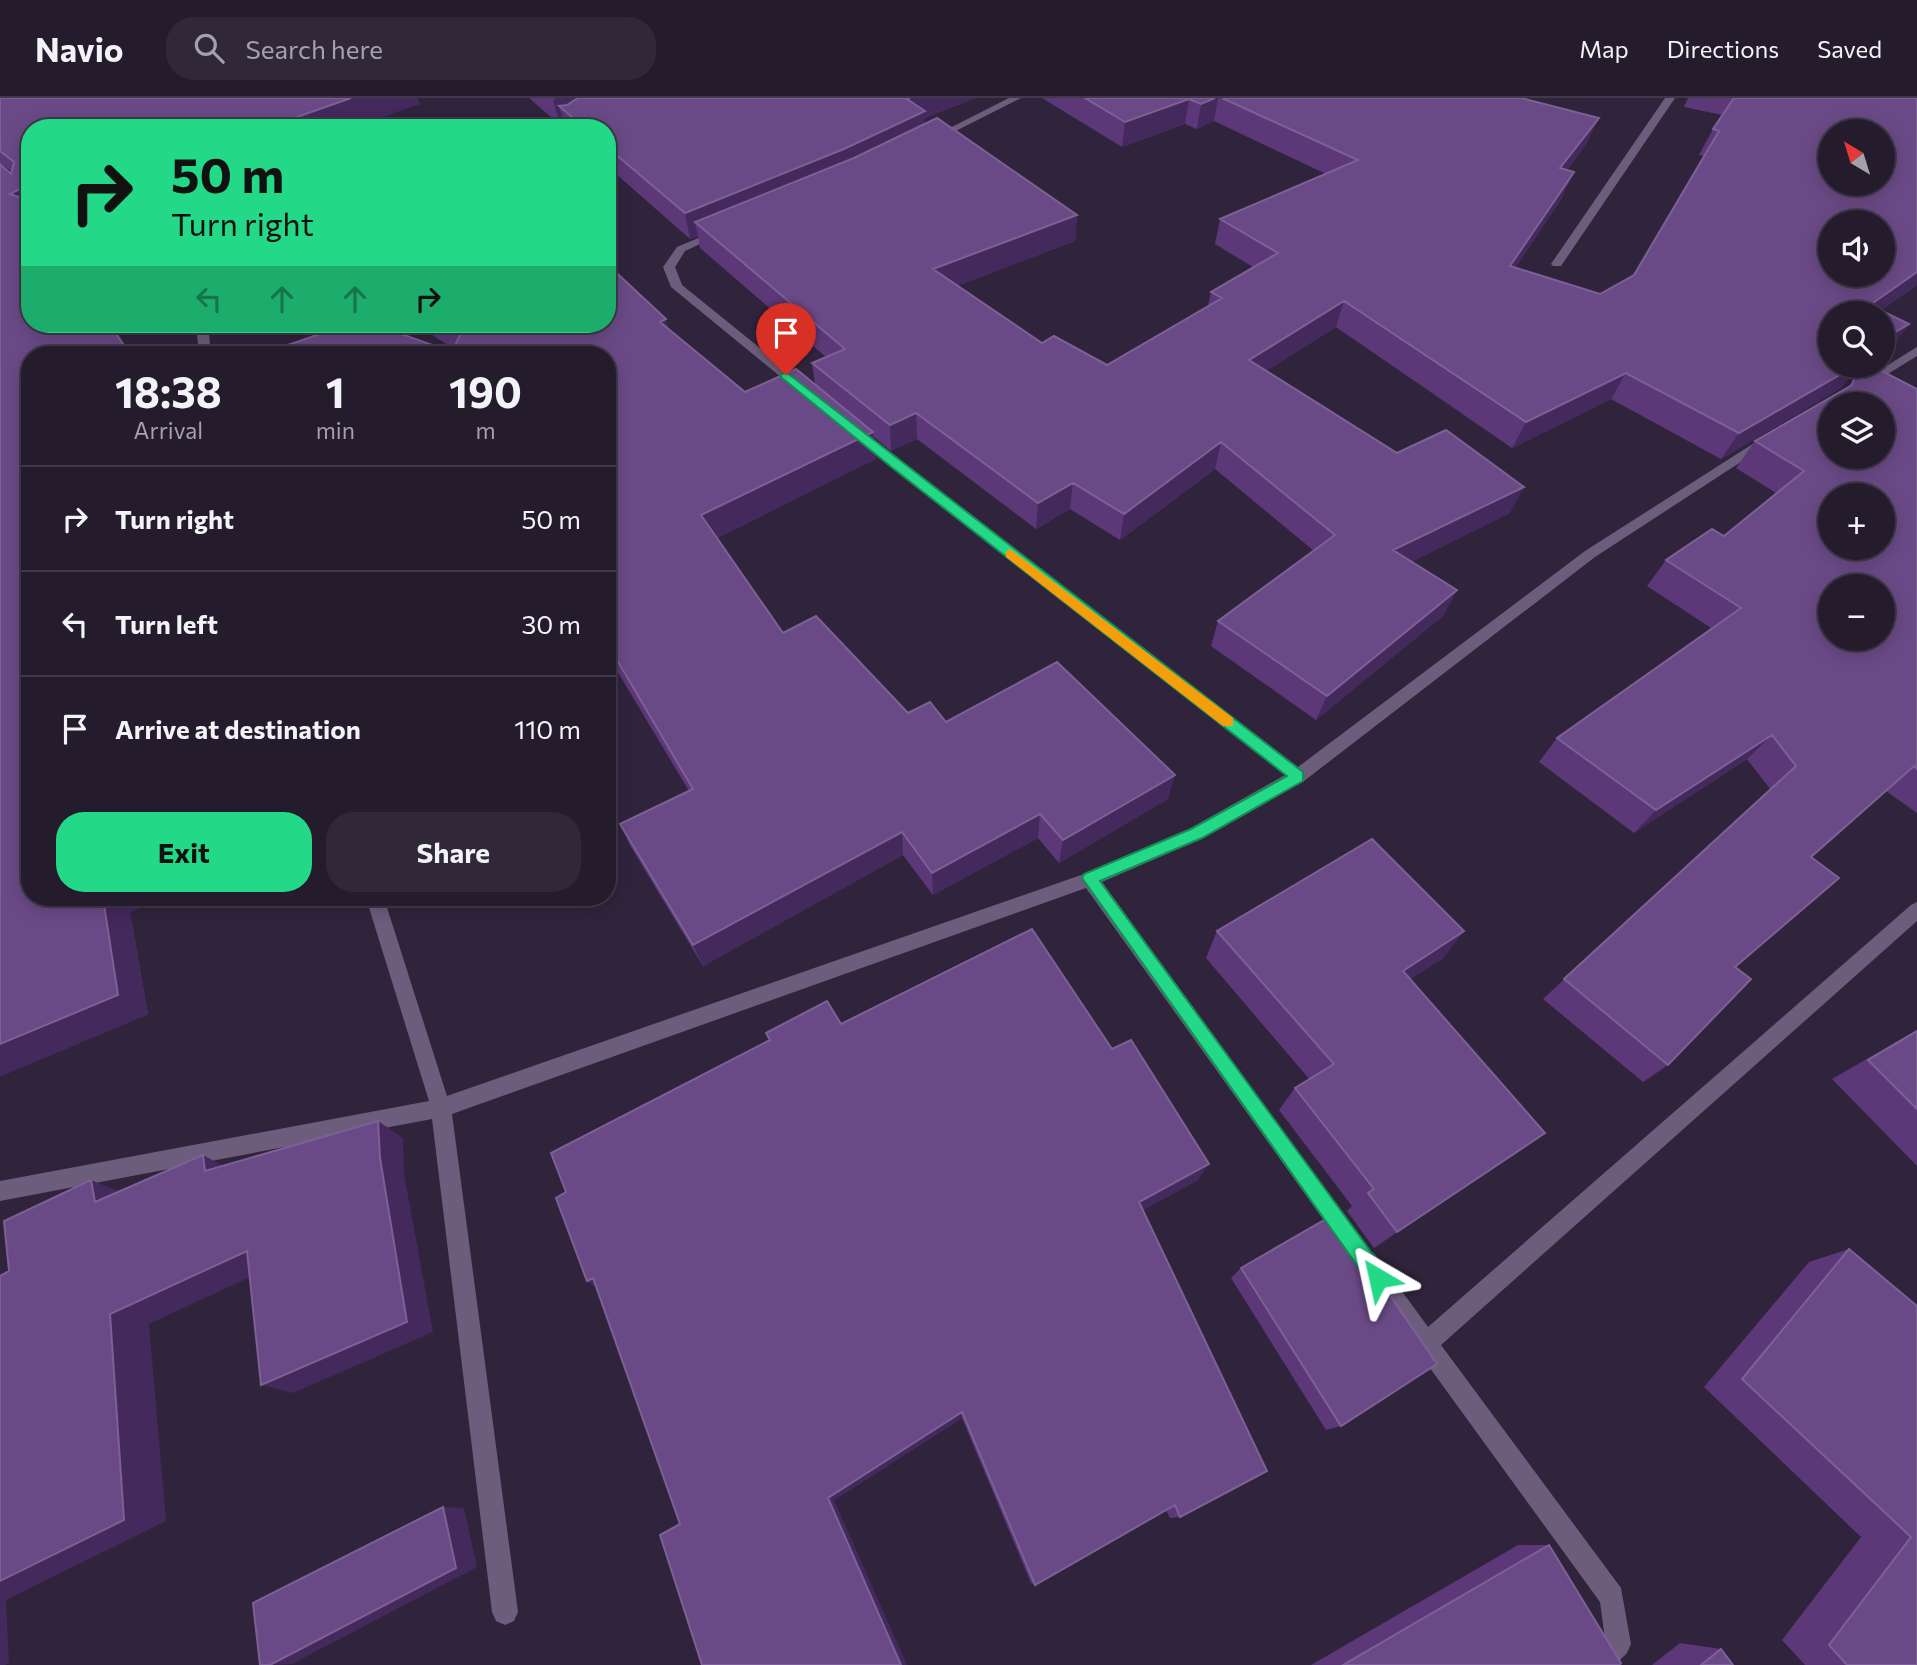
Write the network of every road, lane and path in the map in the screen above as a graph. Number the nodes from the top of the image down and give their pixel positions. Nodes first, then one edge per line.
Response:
1 (1016, 98) edge
2 (1670, 98) edge
3 (914, 148) edge
4 (730, 229) edge
5 (1557, 264) dead end
6 (1917, 351) edge
7 (1860, 392) edge
8 (818, 402) edge
9 (840, 419) edge
10 (1785, 430) edge
11 (1298, 776) junction
12 (1090, 878) junction
13 (378, 906) edge
14 (1917, 910) edge
15 (441, 1108) junction
16 (0, 1191) edge
17 (1426, 1344) junction
18 (505, 1612) dead end
19 (1597, 1665) edge

1 - 3 street
2 - 5 street
4 - 8 street
6 - 7 street
9 - 11 street
10 - 11 street
11 - 12 street
12 - 15 street
12 - 17 street
13 - 15 street
14 - 17 street
15 - 16 street
15 - 18 street
17 - 19 street

